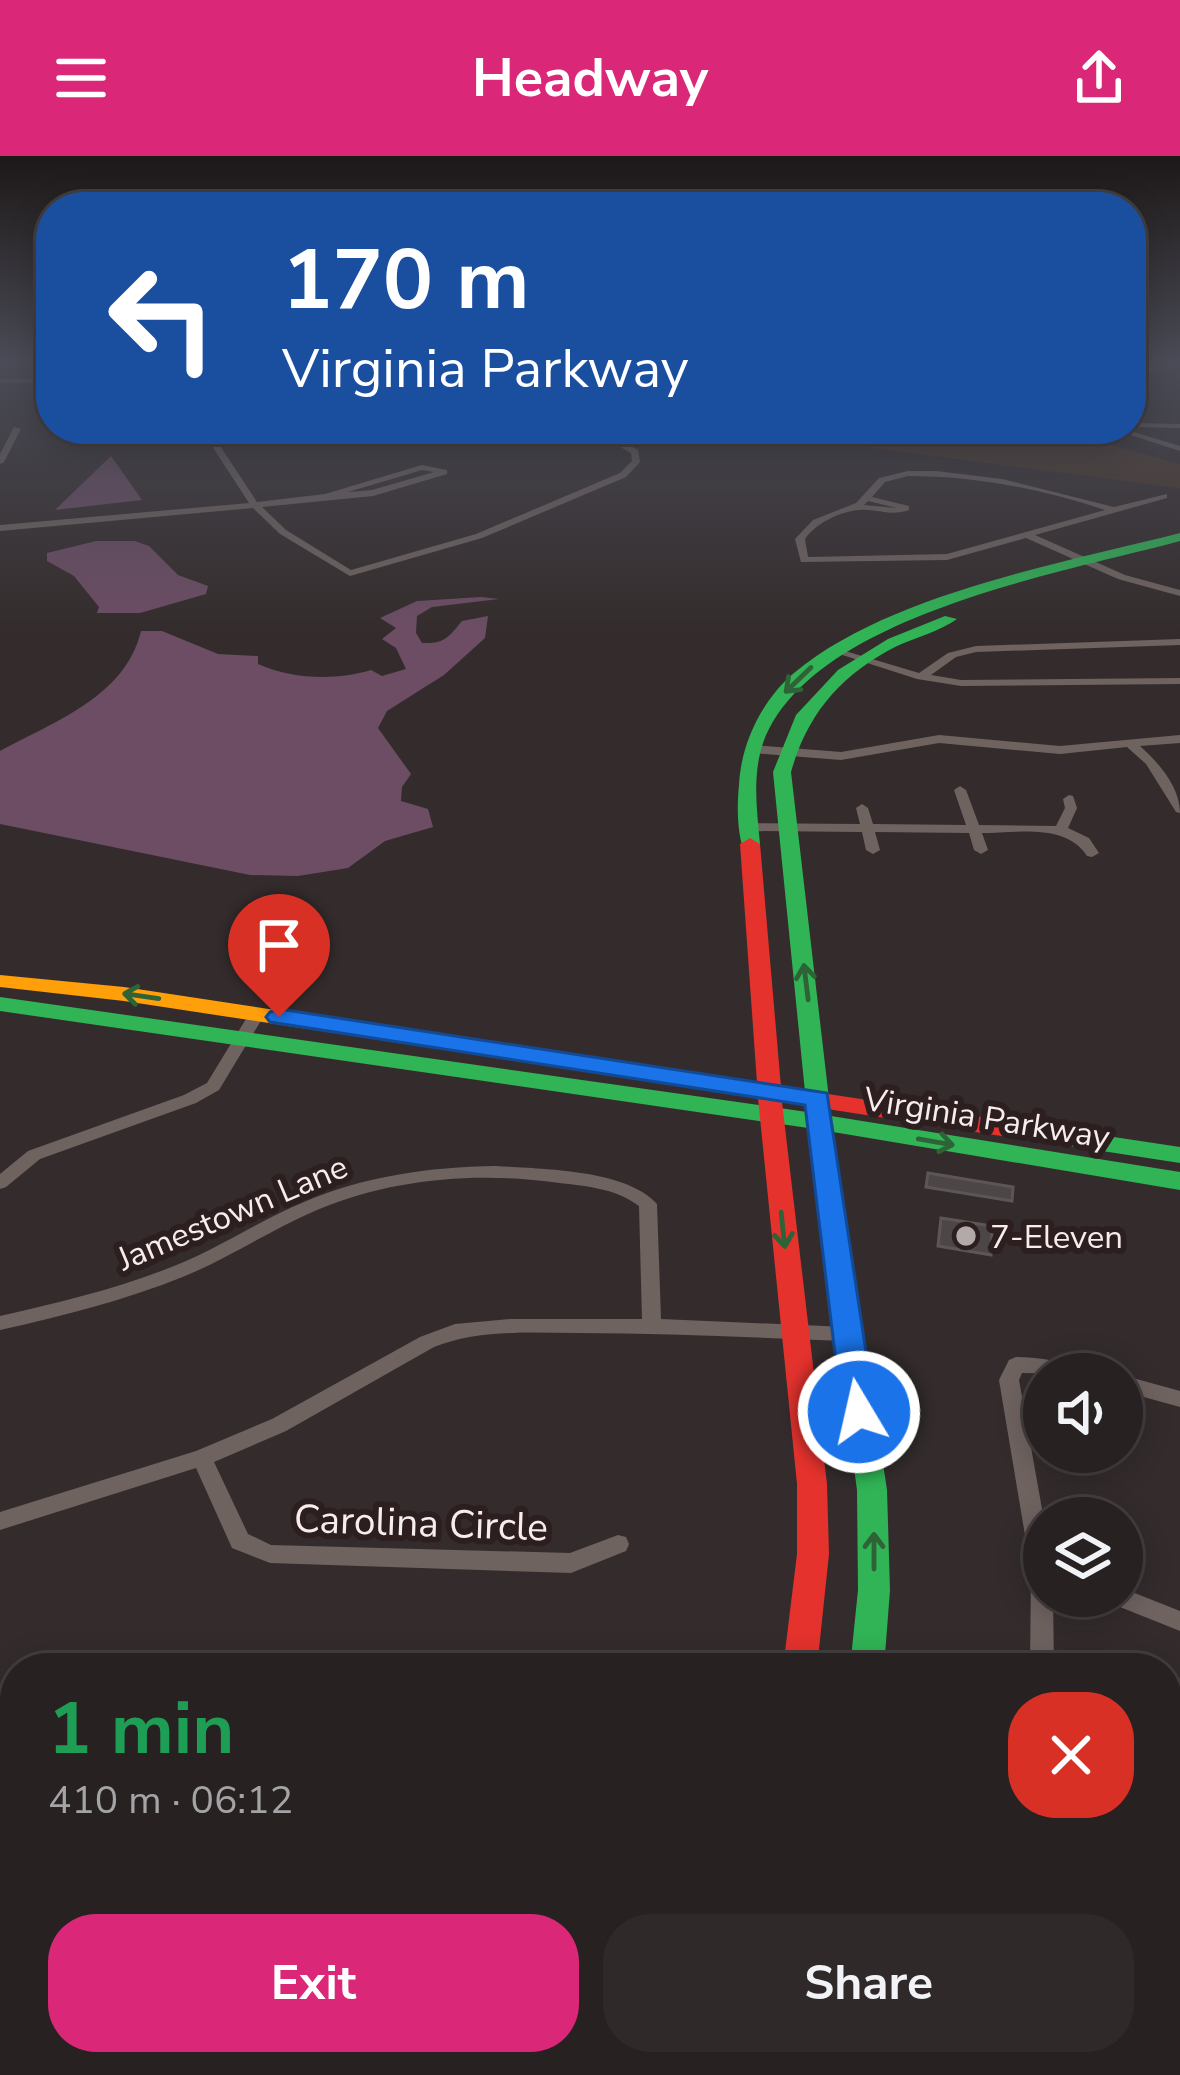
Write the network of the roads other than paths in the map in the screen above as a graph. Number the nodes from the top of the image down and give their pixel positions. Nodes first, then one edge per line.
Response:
1 (220, 453) edge
2 (635, 453) edge
3 (326, 496) junction
4 (1164, 496) dead end
5 (867, 498) junction
6 (255, 505) junction
7 (857, 507) junction
8 (1117, 511) junction
9 (0, 531) edge
10 (1024, 537) junction
11 (1180, 537) edge
12 (1180, 551) edge
13 (1096, 568) junction
14 (1180, 593) edge
15 (1180, 642) edge
16 (835, 651) junction
17 (862, 659) junction
18 (921, 677) junction
19 (1180, 681) edge
20 (1180, 739) edge
21 (1128, 742) junction
22 (752, 749) junction
23 (784, 752) junction
24 (960, 790) dead end
25 (1174, 791) edge
26 (1069, 800) dead end
27 (862, 808) dead end
28 (1180, 809) edge
29 (748, 827) junction
30 (788, 828) junction
31 (868, 829) junction
32 (974, 830) junction
33 (1061, 830) junction
34 (872, 850) dead end
35 (981, 850) dead end
36 (1091, 853) dead end
37 (0, 981) edge
38 (0, 1004) edge
39 (257, 1014) junction
40 (242, 1036) junction
41 (770, 1102) junction
42 (819, 1111) junction
43 (1180, 1155) edge
44 (1180, 1181) edge
45 (0, 1183) edge
46 (0, 1323) edge
47 (652, 1326) junction
48 (794, 1331) junction
49 (846, 1334) junction
50 (1023, 1365) edge
51 (1143, 1389) edge
52 (1180, 1399) edge
53 (1023, 1455) edge
54 (202, 1458) junction
55 (0, 1521) edge
56 (618, 1544) dead end
57 (1143, 1606) edge
58 (1043, 1617) edge
59 (1180, 1622) edge
60 (801, 1653) edge
61 (868, 1653) edge
62 (1042, 1653) edge

1 - 6 street
2 - 6 street
3 - 3 street
3 - 6 street
4 - 8 street
5 - 7 street
5 - 7 street
5 - 8 street
6 - 9 street
7 - 10 street
8 - 10 street
10 - 13 street
11 - 13 main road
12 - 13 main road
13 - 14 street
13 - 16 main road
13 - 17 main road
15 - 18 street
16 - 17 street
16 -> 22 main road
17 - 18 street
17 - 23 main road
18 - 19 street
20 - 21 street
21 - 23 street
21 - 25 street
22 - 23 street
22 - 29 main road
23 - 30 main road
24 - 32 street
25 - 28 street
26 - 33 street
27 - 31 street
29 - 30 street
29 - 41 main road
30 - 31 street
42 -> 30 main road
31 - 32 street
31 - 34 street
32 - 33 street
32 - 35 street
33 - 36 street
39 -> 37 main road, Virginia Parkway
38 - 40 main road, Virginia Parkway
39 - 40 street
39 - 41 main road, Virginia Parkway
40 - 41 main road, Virginia Parkway
40 - 45 street
41 - 42 main road, Virginia Parkway
41 -> 48 main road
42 - 43 main road, Virginia Parkway
42 -> 44 main road, Virginia Parkway
42 - 49 main road
46 - 47 street, Jamestown Lane
47 - 48 street
47 - 54 street
48 - 49 street
48 - 60 main road
61 -> 49 main road
50 - 53 street
51 - 52 street
54 - 55 street
54 - 56 street, Carolina Circle
57 - 59 street
58 - 62 street

